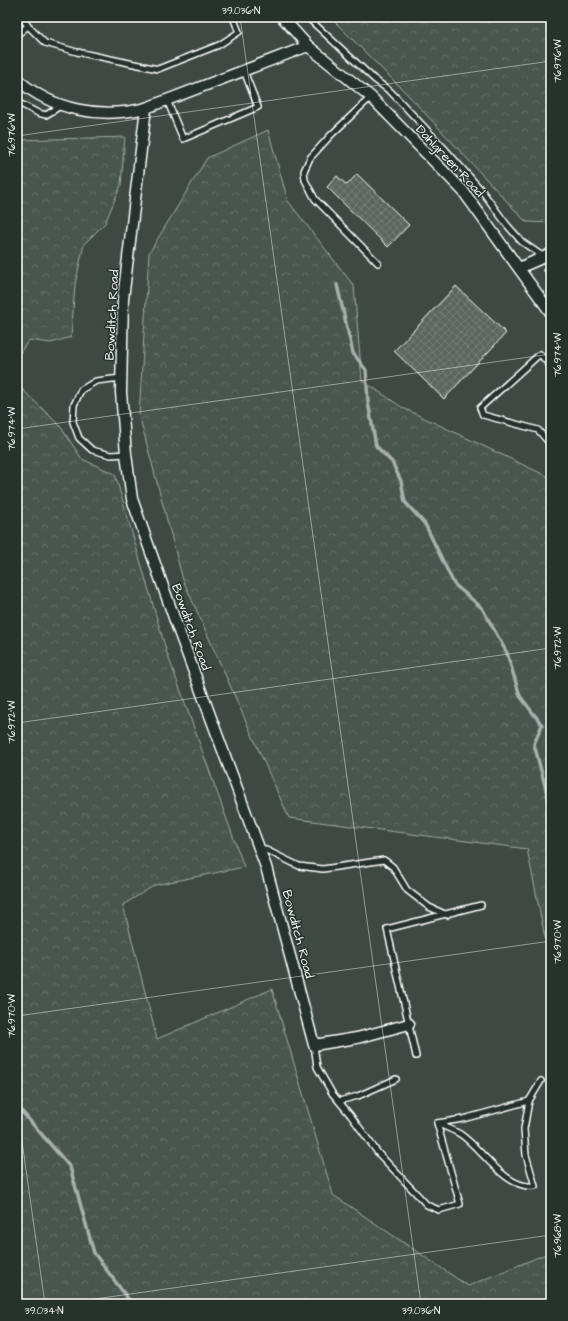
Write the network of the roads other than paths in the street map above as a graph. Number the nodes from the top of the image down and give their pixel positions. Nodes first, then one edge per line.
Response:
1 (22, 17) edge
2 (233, 17) edge
3 (282, 17) edge
4 (307, 17) edge
5 (28, 26) junction
6 (17, 35) edge
7 (308, 46) junction
8 (244, 71) junction
9 (17, 80) edge
10 (371, 97) junction
11 (167, 100) junction
12 (17, 102) edge
13 (62, 105) junction
14 (146, 108) junction
15 (544, 257) edge
16 (378, 263) dead end
17 (519, 268) junction
18 (551, 313) edge
19 (551, 367) edge
20 (121, 378) junction
21 (551, 445) edge
22 (126, 454) junction
23 (259, 847) junction
24 (481, 905) dead end
25 (447, 915) junction
26 (409, 1024) junction
27 (314, 1045) junction
28 (416, 1056) dead end
29 (396, 1079) dead end
30 (541, 1081) dead end
31 (338, 1101) junction
32 (529, 1101) junction
33 (437, 1123) junction

1 - 5 lane
2 - 5 lane
3 - 7 street, Dahlgreen Road
4 - 15 lane
5 - 6 lane
7 - 8 street
7 - 10 street, Dahlgreen Road
8 - 11 street
8 - 11 lane
9 - 13 street
10 - 16 lane
10 - 17 street, Dahlgreen Road
11 - 14 street
12 - 13 lane
13 - 14 street
14 - 20 street, Bowditch Road
15 - 17 street
17 - 18 street, Dahlgreen Road
19 - 21 lane
20 - 22 street, Bowditch Road
20 - 22 lane
22 - 23 street, Bowditch Road
23 - 25 lane
23 - 27 street, Bowditch Road
24 - 25 lane
25 - 26 lane
26 - 27 street
26 - 28 lane
27 - 31 lane
29 - 31 lane
30 - 32 lane
31 - 33 lane
32 - 33 lane
32 - 33 lane

